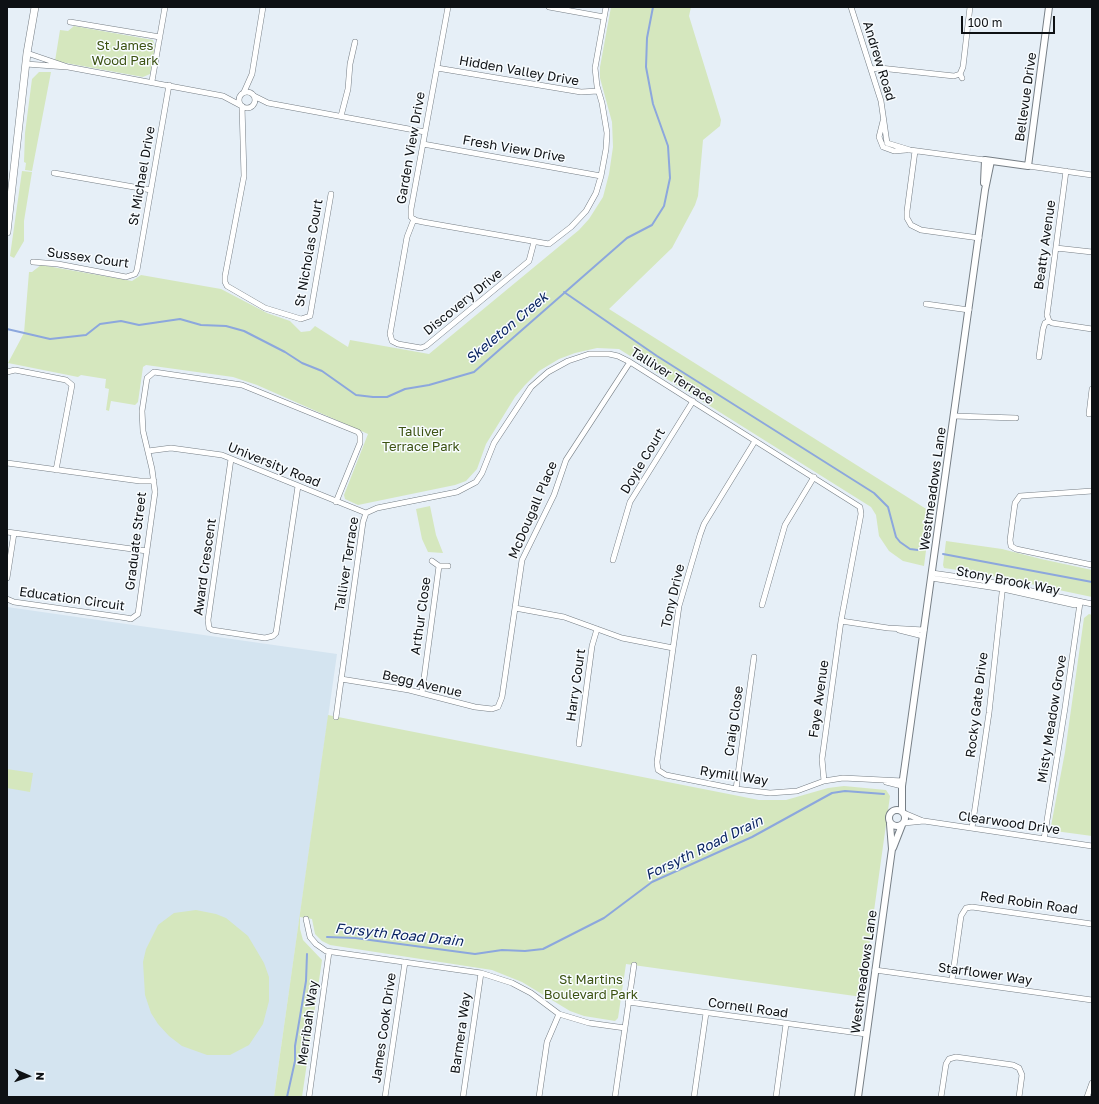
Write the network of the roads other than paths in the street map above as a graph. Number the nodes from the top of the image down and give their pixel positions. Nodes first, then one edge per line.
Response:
1 (35, 7) edge
2 (165, 7) edge
3 (263, 7) edge
4 (448, 7) edge
5 (549, 7) edge
6 (606, 7) edge
7 (851, 7) edge
8 (970, 7) edge
9 (1049, 7) edge
10 (604, 17) junction
11 (70, 22) dead end
12 (160, 37) junction
13 (355, 42) dead end
14 (27, 53) junction
15 (26, 64) junction
16 (68, 67) junction
17 (437, 68) junction
18 (871, 69) junction
19 (252, 74) junction
20 (152, 82) junction
21 (169, 85) junction
22 (598, 91) junction
23 (243, 92) junction
24 (253, 95) junction
25 (223, 96) junction
26 (268, 103) junction
27 (241, 106) junction
28 (251, 107) junction
29 (341, 116) junction
30 (243, 122) junction
31 (425, 132) junction
32 (423, 144) junction
33 (915, 151) junction
34 (988, 161) junction
35 (1028, 166) junction
36 (1066, 171) junction
37 (54, 173) dead end
38 (1092, 175) edge
39 (601, 176) junction
40 (151, 190) junction
41 (331, 194) dead end
42 (414, 219) junction
43 (7, 232) edge
44 (978, 238) junction
45 (534, 242) junction
46 (1056, 248) junction
47 (1092, 252) edge
48 (33, 262) dead end
49 (137, 270) joint
50 (926, 304) dead end
51 (969, 310) junction
52 (1049, 321) junction
53 (1092, 329) edge
54 (1039, 357) dead end
55 (630, 362) junction
56 (7, 372) edge
57 (1092, 389) edge
58 (693, 401) junction
59 (1088, 414) dead end
60 (954, 416) junction
61 (1016, 418) dead end
62 (756, 441) junction
63 (148, 451) junction
64 (231, 459) junction
65 (7, 463) edge
66 (56, 470) junction
67 (814, 477) junction
68 (154, 481) junction
69 (298, 486) junction
70 (1092, 491) edge
71 (336, 502) junction
72 (366, 513) junction
73 (7, 532) edge
74 (14, 533) junction
75 (147, 551) junction
76 (613, 560) dead end
77 (432, 561) dead end
78 (1092, 565) edge
79 (439, 566) junction
80 (448, 566) dead end
81 (932, 576) junction
82 (7, 578) edge
83 (1003, 587) junction
84 (7, 600) edge
85 (1080, 603) junction
86 (1092, 604) edge
87 (762, 605) dead end
88 (515, 608) junction
89 (135, 617) joint
90 (841, 621) junction
91 (597, 629) junction
92 (923, 633) junction
93 (674, 648) junction
94 (754, 657) dead end
95 (341, 679) junction
96 (422, 692) junction
97 (498, 707) joint
98 (336, 717) dead end
99 (579, 744) dead end
100 (658, 770) joint
101 (824, 781) junction
102 (902, 786) junction
103 (736, 789) junction
104 (903, 812) junction
105 (889, 815) junction
106 (924, 821) junction
107 (890, 824) junction
108 (903, 824) junction
109 (972, 828) junction
110 (1044, 839) junction
111 (1092, 846) edge
112 (892, 849) junction
113 (306, 919) dead end
114 (1092, 924) edge
115 (329, 952) junction
116 (404, 962) junction
117 (634, 965) dead end
118 (875, 970) junction
119 (481, 973) junction
120 (952, 980) junction
121 (1092, 1000) edge
122 (628, 1002) junction
123 (706, 1013) junction
124 (559, 1014) junction
125 (786, 1024) junction
126 (625, 1028) junction
127 (866, 1034) junction
128 (1092, 1083) edge
129 (308, 1097) edge
130 (385, 1097) edge
131 (463, 1097) edge
132 (539, 1097) edge
133 (615, 1097) edge
134 (694, 1097) edge
135 (776, 1097) edge
136 (858, 1097) edge
137 (941, 1097) edge
138 (1019, 1097) edge
139 (1087, 1097) edge

1 - 14 main road
2 - 12 street
3 - 19 street
4 - 17 street, Garden View Drive
5 - 10 street
6 - 10 street, Garden View Drive
7 - 18 street, Andrew Road
8 - 18 street
9 - 35 street, Bellevue Drive
10 - 22 street, Garden View Drive
11 - 12 street
12 - 20 street
13 - 29 street
14 - 15 main road
14 - 16 street
15 - 16 street
15 - 43 main road
16 - 20 street
17 - 22 street, Hidden Valley Drive
17 - 31 street, Garden View Drive
18 - 33 street, Andrew Road
19 - 23 street
19 - 24 street
20 - 21 street
21 - 25 street
21 - 40 street, St Michael Drive
22 - 39 street, Garden View Drive
23 - 24 street
23 - 25 street
23 - 27 street
24 - 26 street
24 - 28 street
25 - 27 street
26 - 28 street
26 - 29 street
27 - 28 street
27 - 30 street
28 - 30 street
29 - 31 street
30 - 41 street, St Nicholas Court
31 - 32 street, Garden View Drive
32 - 39 street, Fresh View Drive
32 - 42 street, Garden View Drive
33 - 34 street
33 - 44 street
34 - 35 street
34 - 44 street, Westmeadows Lane
35 - 36 street
36 - 38 street
36 - 46 street, Beatty Avenue
37 - 40 street
39 - 45 street, Garden View Drive
40 - 49 street, St Michael Drive
42 - 45 street, Garden View Drive
42 - 45 street, Discovery Drive
44 - 51 street, Westmeadows Lane
46 - 47 street
46 - 52 street, Beatty Avenue
48 - 49 street, Sussex Court
50 - 51 street
51 - 60 street, Westmeadows Lane
52 - 53 street
52 - 54 street, Beatty Avenue
55 - 58 street, Talliver Terrace
55 - 72 street, Talliver Terrace
55 - 88 street, McDougall Place
56 - 66 street
57 - 59 street
58 - 62 street, Talliver Terrace
58 - 76 street, Doyle Court
60 - 61 street
60 - 81 street, Westmeadows Lane
62 - 67 street, Talliver Terrace
62 - 93 street, Tony Drive
63 - 64 street, University Road
63 - 68 street, Graduate Street
63 - 71 street, Graduate Street
64 - 69 street, University Road
64 - 69 street, Award Crescent
65 - 66 street
66 - 68 street
67 - 87 street
67 - 90 street, Talliver Terrace
68 - 75 street, Graduate Street
69 - 71 street, University Road
70 - 78 street
71 - 72 street, University Road
72 - 95 street, Talliver Terrace
73 - 74 street
74 - 75 street
74 - 82 street, Education Circuit
75 - 89 street, Graduate Street
77 - 79 street, Arthur Close
79 - 80 street, Arthur Close
79 - 96 street, Arthur Close
81 - 83 street, Stony Brook Way
81 - 92 street, Westmeadows Lane
83 - 85 street, Stony Brook Way
83 - 109 street, Rocky Gate Drive
84 - 89 street, Education Circuit
85 - 86 street, Stony Brook Way
85 - 110 street, Misty Meadow Grove
88 - 91 street
88 - 97 street, McDougall Place
90 - 92 street
90 - 101 street, Faye Avenue
91 - 93 street
91 - 99 street, Harry Court
92 - 102 street, Westmeadows Lane
93 - 100 street, Tony Drive
94 - 103 street, Craig Close
95 - 96 street, Begg Avenue
95 - 98 street, Talliver Terrace
96 - 97 street, Begg Avenue
100 - 103 street, Rymill Way
101 - 102 street, Rymill Way
101 - 103 street, Rymill Way
102 - 104 street, Westmeadows Lane
102 - 105 street, Westmeadows Lane
104 - 105 street
104 - 106 street, Clearwood Drive
104 - 108 street
105 - 107 street
106 - 108 street, Clearwood Drive
106 - 109 street, Clearwood Drive
107 - 108 street
107 - 112 street, Westmeadows Lane
108 - 112 street, Westmeadows Lane
109 - 110 street, Clearwood Drive
110 - 111 street, Clearwood Drive
112 - 118 street, Westmeadows Lane
113 - 115 street
114 - 120 street, Red Robin Road
115 - 116 street
115 - 129 street, Merribah Way
116 - 119 street
116 - 130 street, James Cook Drive
117 - 122 street
118 - 120 street, Starflower Way
118 - 127 street, Westmeadows Lane
119 - 124 street
119 - 131 street, Barmera Way
120 - 121 street, Starflower Way
122 - 123 street, Cornell Road
122 - 126 street
123 - 125 street, Cornell Road
123 - 134 street
124 - 126 street
124 - 132 street
125 - 127 street, Cornell Road
125 - 135 street
126 - 133 street
127 - 136 street, Westmeadows Lane
128 - 139 street
137 - 138 street

